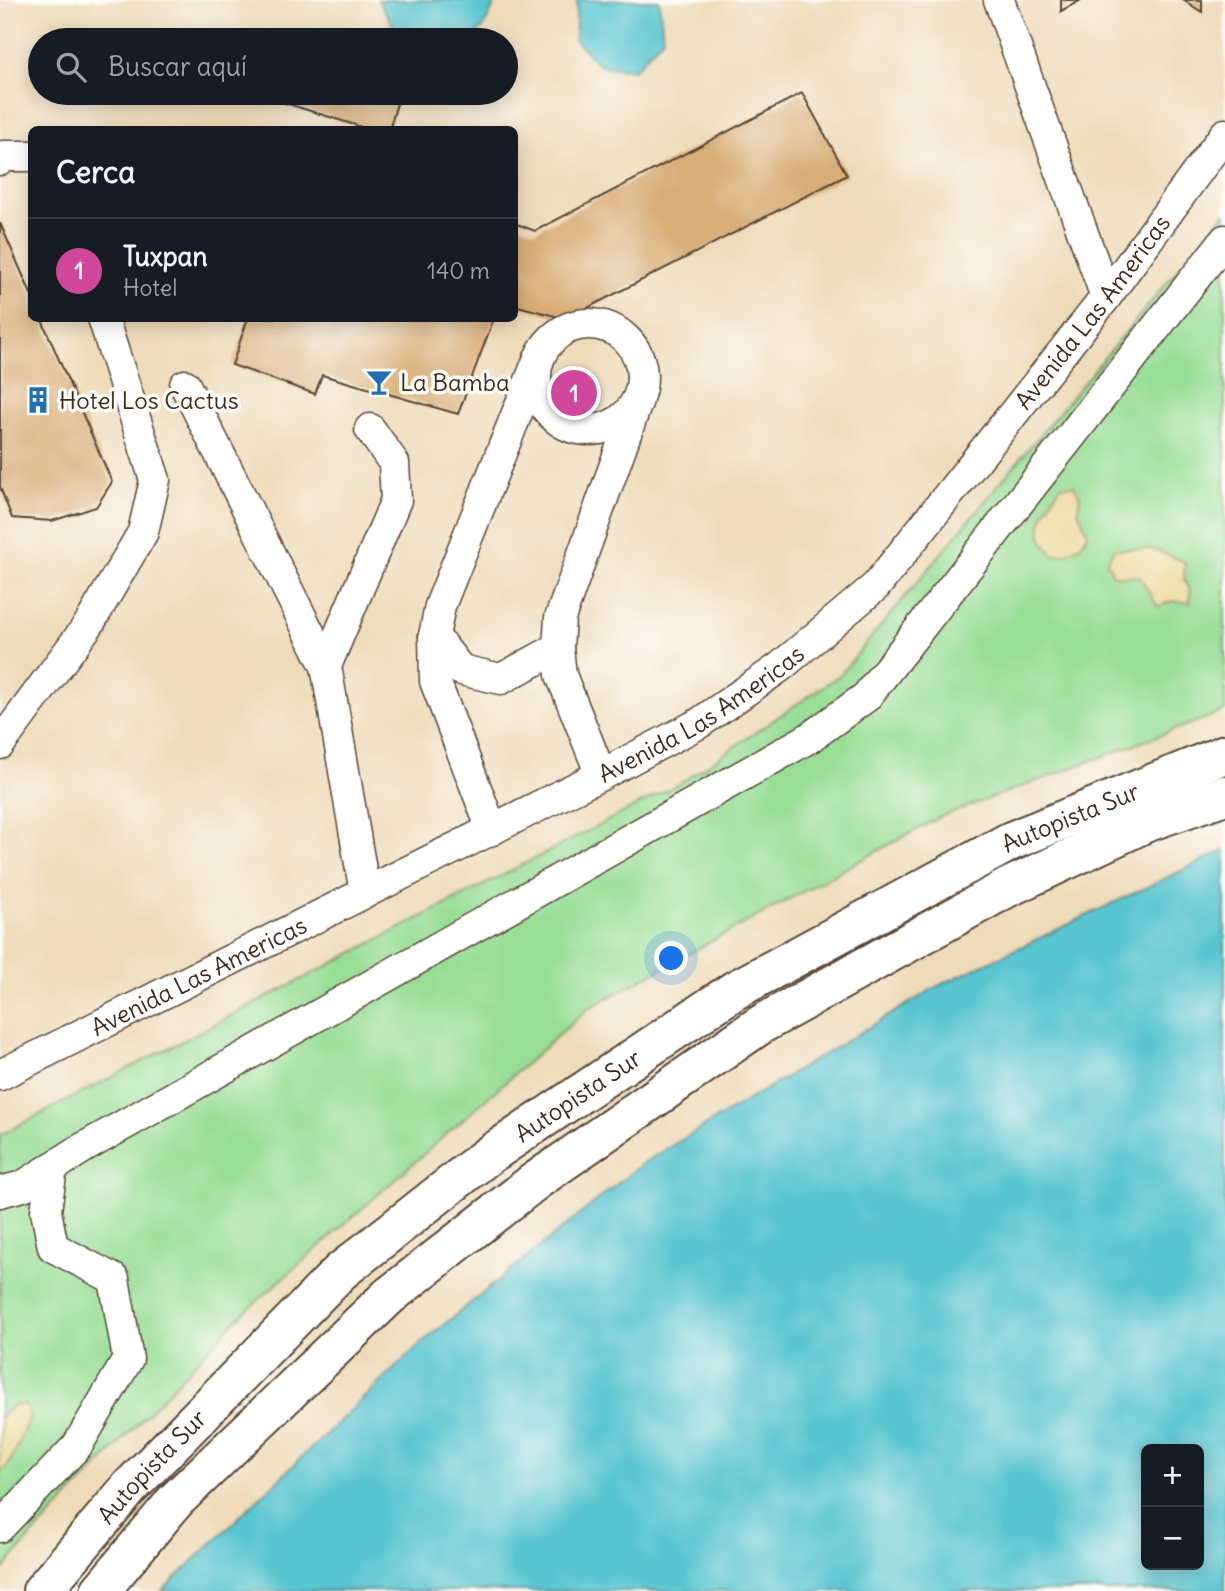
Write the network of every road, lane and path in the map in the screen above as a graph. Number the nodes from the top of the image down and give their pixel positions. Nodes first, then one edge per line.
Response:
1 (999, 0) edge
2 (1225, 134) edge
3 (28, 156) edge
4 (0, 160) edge
5 (1223, 246) edge
6 (1107, 297) junction
7 (104, 322) edge
8 (539, 358) junction
9 (185, 385) dead end
10 (638, 400) junction
11 (370, 429) dead end
12 (434, 636) junction
13 (558, 648) junction
14 (326, 666) junction
15 (0, 744) edge
16 (1225, 754) edge
17 (601, 775) junction
18 (1225, 795) edge
19 (492, 830) junction
20 (365, 893) junction
21 (0, 1075) edge
22 (51, 1168) junction
23 (0, 1192) edge
24 (0, 1527) edge
25 (42, 1591) edge
26 (100, 1591) edge

1 - 6 street
2 - 6 street, Avenida Las Americas
3 - 4 street
5 - 22 street
6 - 17 street, Avenida Las Americas
7 - 15 street
8 - 10 street
8 - 10 street
8 - 12 street
9 - 14 street
10 - 13 street
11 - 14 street
12 - 13 street
12 - 19 street
13 - 17 street
14 - 20 street
16 - 25 highway, Autopista Sur
17 - 19 street, Avenida Las Americas
18 - 26 highway, Autopista Sur
19 - 20 street, Avenida Las Americas
20 - 21 street, Avenida Las Americas
22 - 23 street
22 - 24 street

